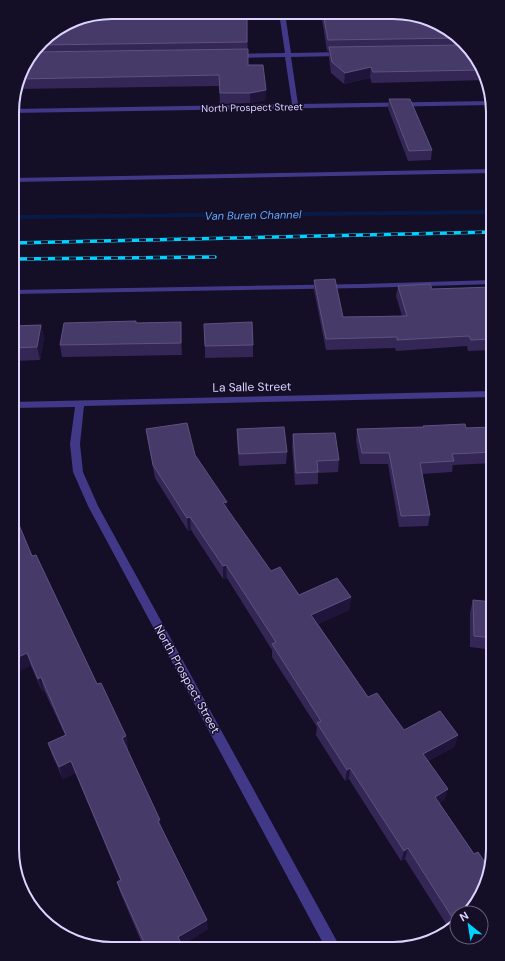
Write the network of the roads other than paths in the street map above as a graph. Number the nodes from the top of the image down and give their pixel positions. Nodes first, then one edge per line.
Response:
1 (283, 19) edge
2 (346, 54) edge
3 (288, 55) junction
4 (228, 56) edge
5 (485, 103) edge
6 (295, 106) junction
7 (19, 111) edge
8 (486, 171) edge
9 (19, 180) edge
10 (486, 282) edge
11 (19, 292) edge
12 (486, 394) edge
13 (80, 404) junction
14 (19, 405) edge
15 (330, 942) edge

1 - 3 street
2 - 3 street
3 - 4 street
3 - 6 street
5 - 6 street, North Prospect Street
6 - 7 street, North Prospect Street
8 - 9 street
10 - 11 street
12 - 13 street, La Salle Street
13 - 14 street, La Salle Street
13 - 15 street, North Prospect Street

